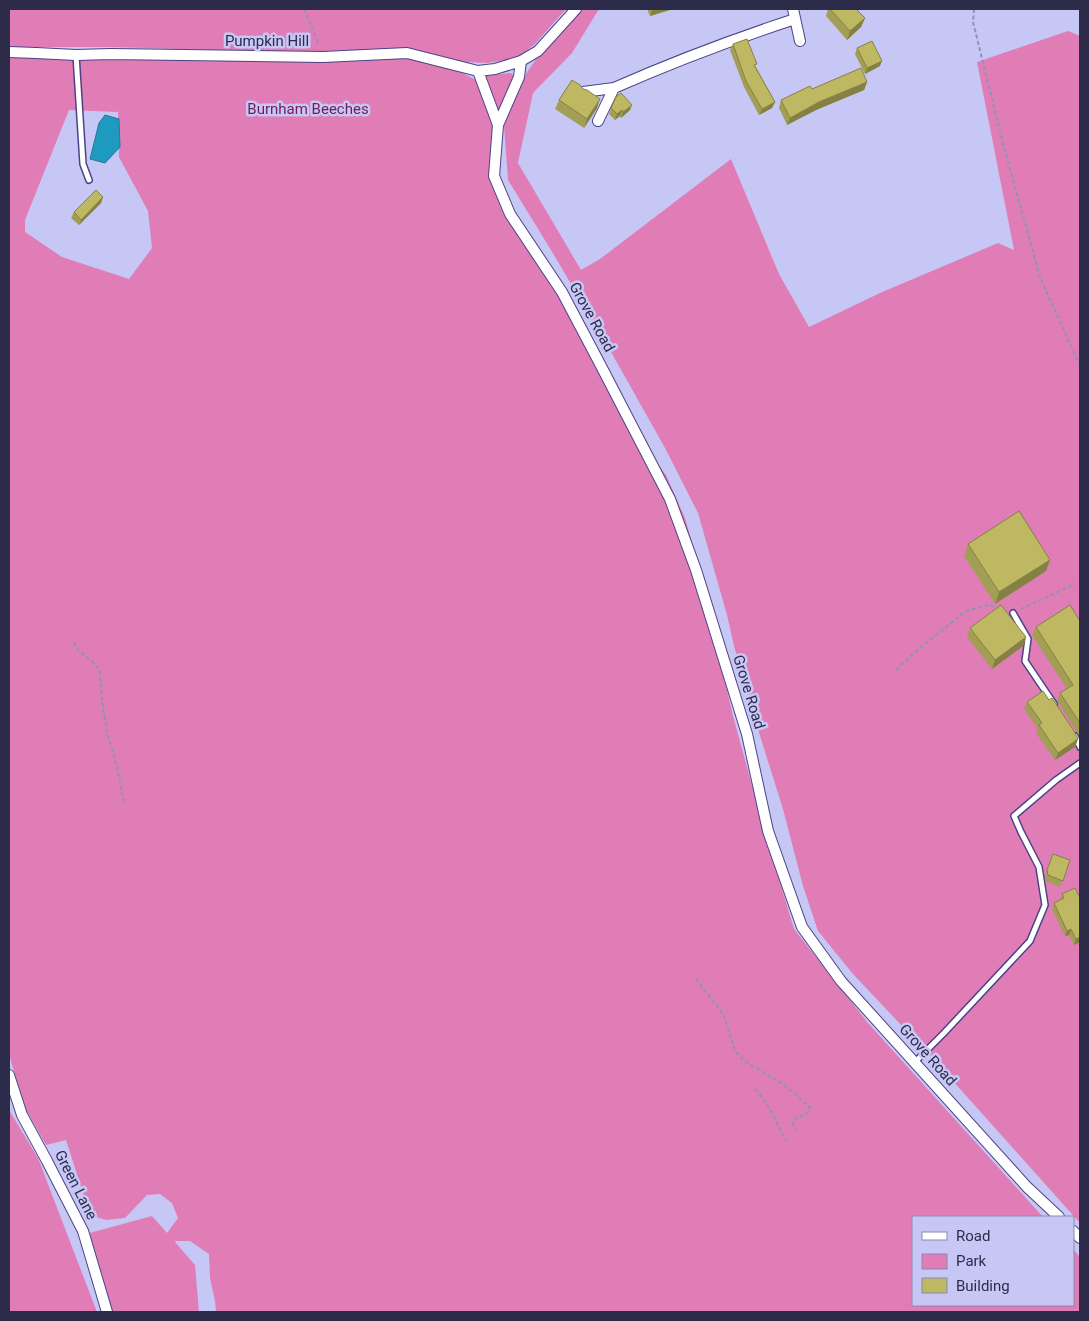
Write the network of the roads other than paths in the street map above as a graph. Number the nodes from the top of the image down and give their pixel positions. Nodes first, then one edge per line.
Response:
1 (576, 9) edge
2 (793, 9) edge
3 (795, 20) junction
4 (800, 41) dead end
5 (9, 52) edge
6 (76, 56) junction
7 (521, 61) junction
8 (478, 71) junction
9 (614, 88) junction
10 (583, 92) edge
11 (598, 121) dead end
12 (498, 125) junction
13 (89, 180) dead end
14 (1013, 613) road end
15 (1058, 711) edge
16 (1069, 728) edge
17 (1080, 747) edge
18 (1080, 763) edge
19 (914, 1063) junction
20 (9, 1075) edge
21 (1058, 1216) edge
22 (107, 1312) edge

1 - 7 street, Pumpkin Hill
2 - 3 street
3 - 4 street
3 - 9 street
5 - 6 street, Pumpkin Hill
6 - 8 street, Pumpkin Hill
6 - 13 lane
7 - 8 street, Pumpkin Hill
7 - 12 street, Grove Road
8 - 12 street, Grove Road
9 - 10 street
9 - 11 street
12 - 19 street, Grove Road
14 - 15 lane
16 - 17 lane
18 - 19 lane
19 - 21 street, Grove Road
20 - 22 street, Green Lane

